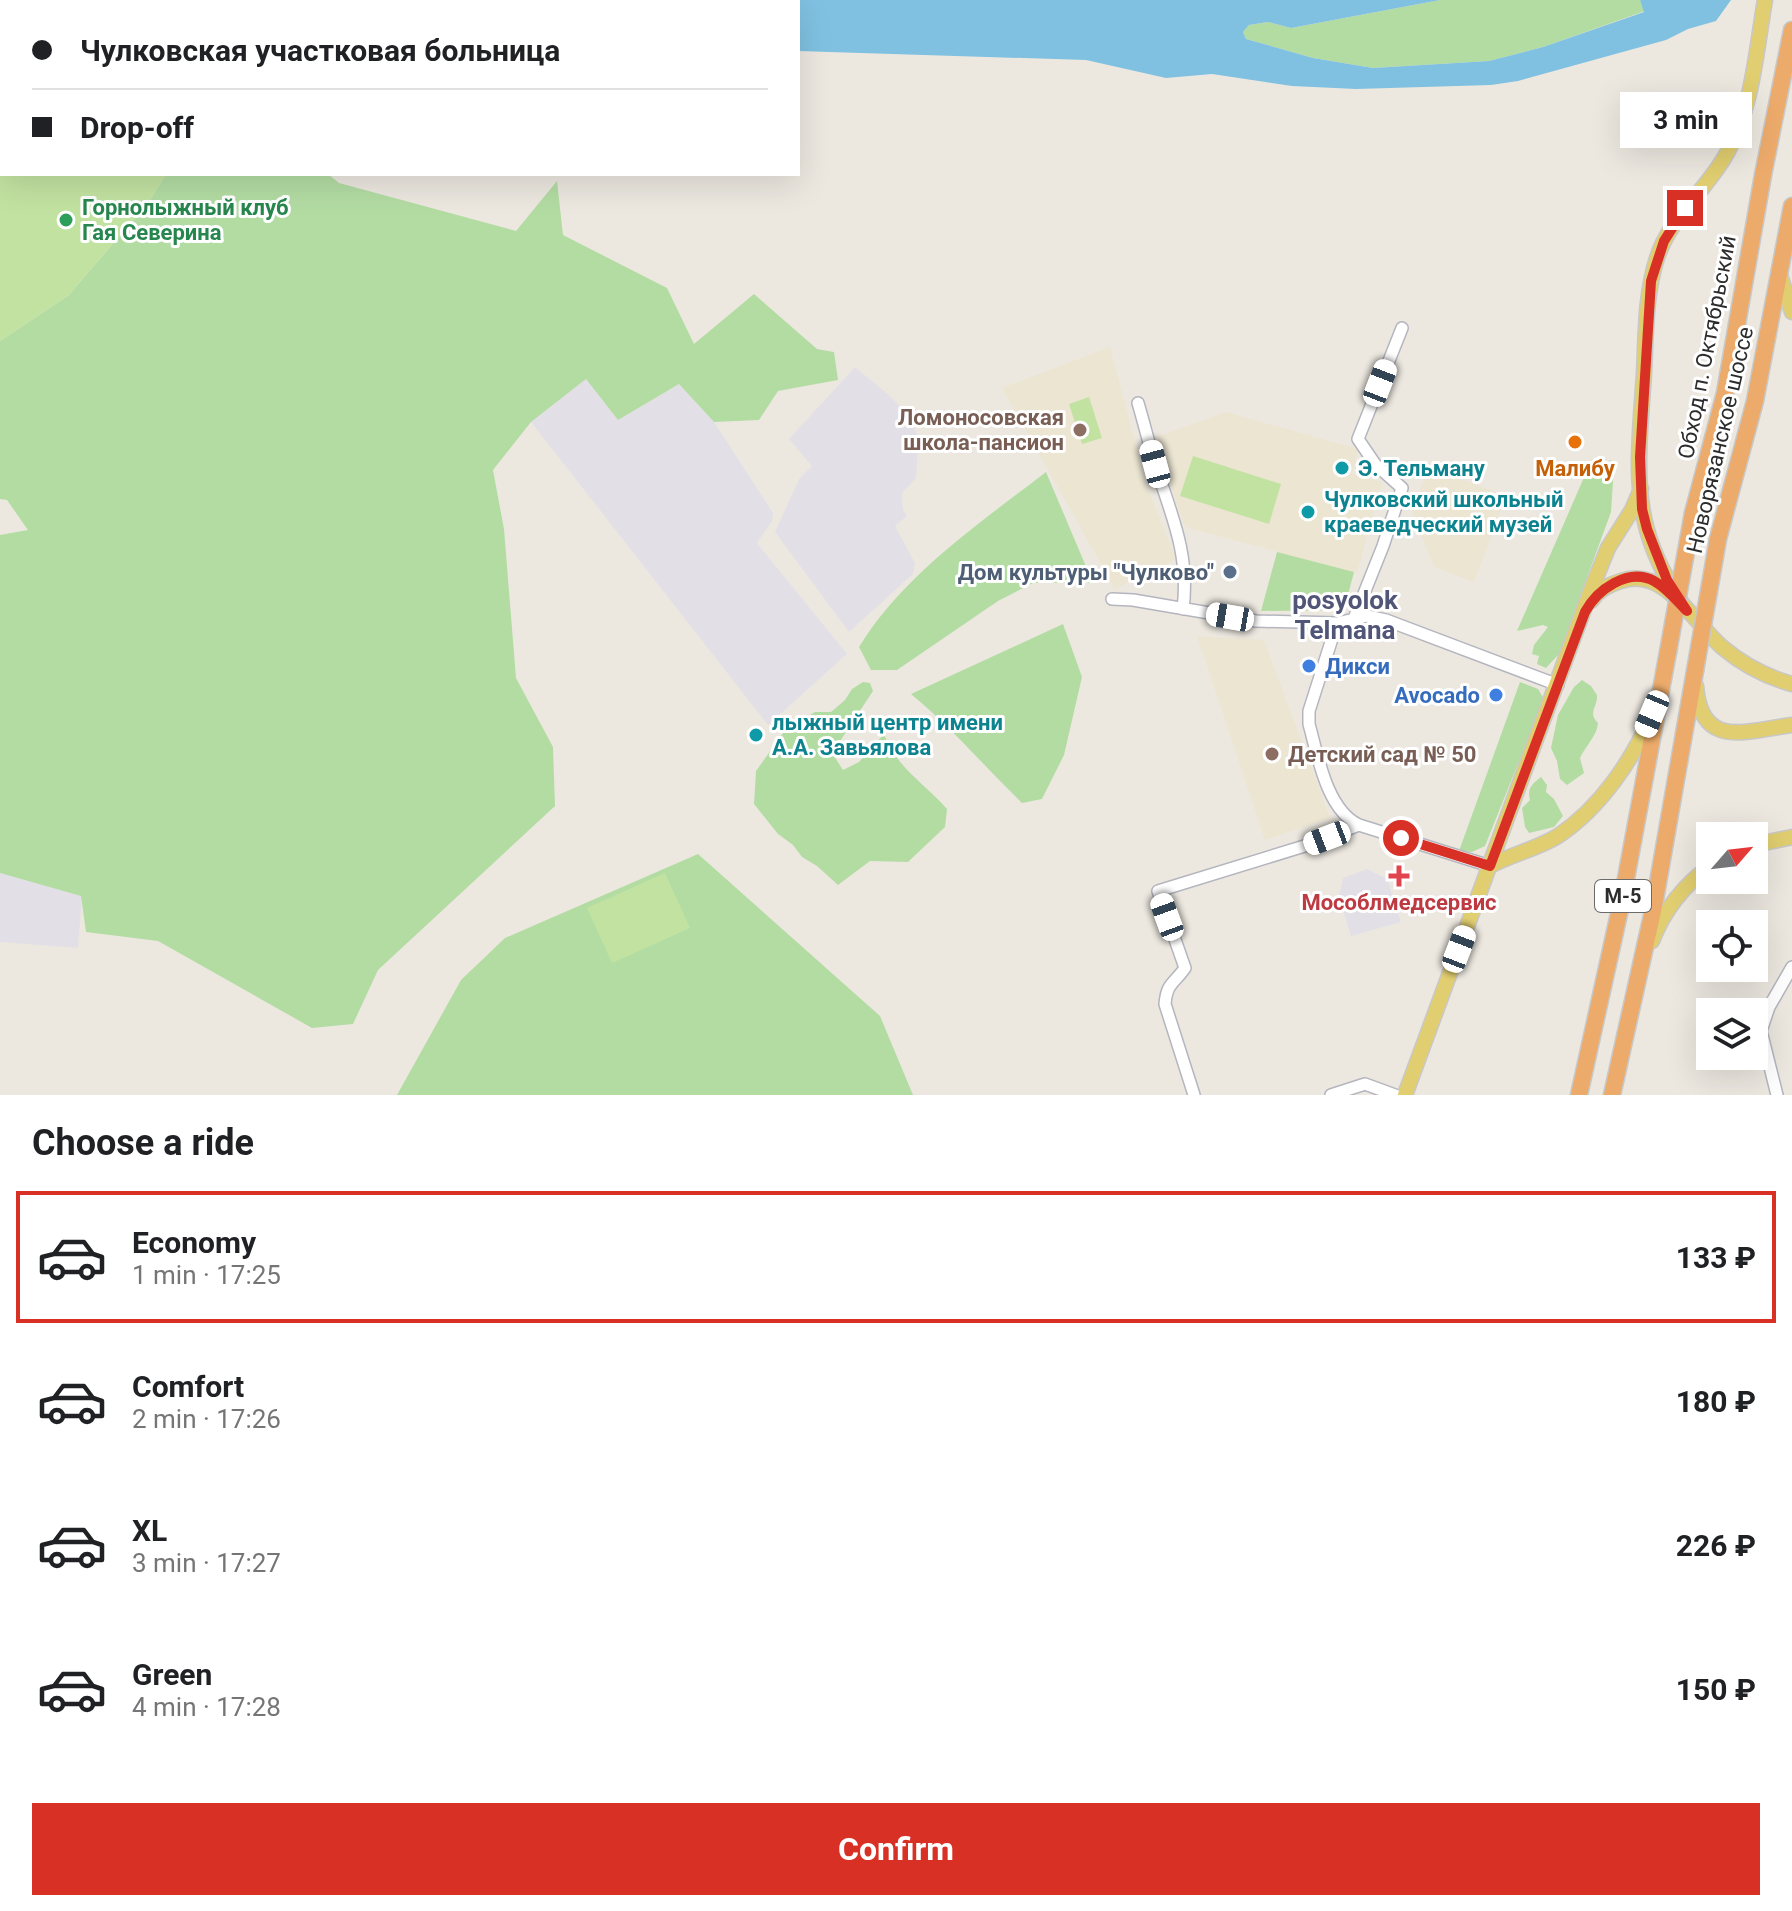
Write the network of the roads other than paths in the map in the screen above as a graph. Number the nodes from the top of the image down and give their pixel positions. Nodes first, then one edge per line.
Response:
1 (1765, 0) edge
2 (1792, 30) edge
3 (1792, 206) edge
4 (1779, 272) junction
5 (1792, 312) edge
6 (1402, 328) dead end
7 (1138, 403) dead end
8 (1641, 489) junction
9 (1112, 599) dead end
10 (1183, 609) junction
11 (1687, 611) junction
12 (1585, 612) junction
13 (1353, 621) junction
14 (1337, 623) junction
15 (1695, 671) junction
16 (1792, 684) edge
17 (1558, 685) junction
18 (1660, 697) junction
19 (1792, 725) edge
20 (1506, 824) junction
21 (1359, 825) junction
22 (1792, 837) edge
23 (1768, 842) edge
24 (1530, 848) junction
25 (1490, 866) junction
26 (1696, 878) edge
27 (1641, 967) junction
28 (1792, 967) edge
29 (1612, 1094) edge
30 (1194, 1095) edge
31 (1331, 1095) edge
32 (1395, 1095) edge
33 (1405, 1095) edge
34 (1579, 1095) edge
35 (1777, 1095) edge

1 - 8 main road
2 - 18 highway, Обход п. Октябрьский / М-5, bridge
3 - 4 highway, М-5
4 - 5 main road
4 - 15 highway, Новорязанское шоссе / М-5, bridge
6 - 13 street
7 - 10 street
8 - 11 main road
8 - 12 main road
9 - 10 street
10 - 14 street
11 - 12 main road
11 - 16 main road
12 - 17 main road
13 - 14 street
13 - 17 street
14 - 21 street
15 - 19 main road
15 - 27 highway, Новорязанское шоссе / М-5
17 - 20 main road
18 - 24 main road
18 - 34 highway, Обход п. Октябрьский / М-5
20 - 24 main road
20 - 25 main road
21 - 25 street
21 - 30 street
22 - 23 main road
24 - 25 main road
25 - 33 main road
26 - 27 main road
27 - 29 highway, Новорязанское шоссе / М-5
28 - 35 street
31 - 32 street

